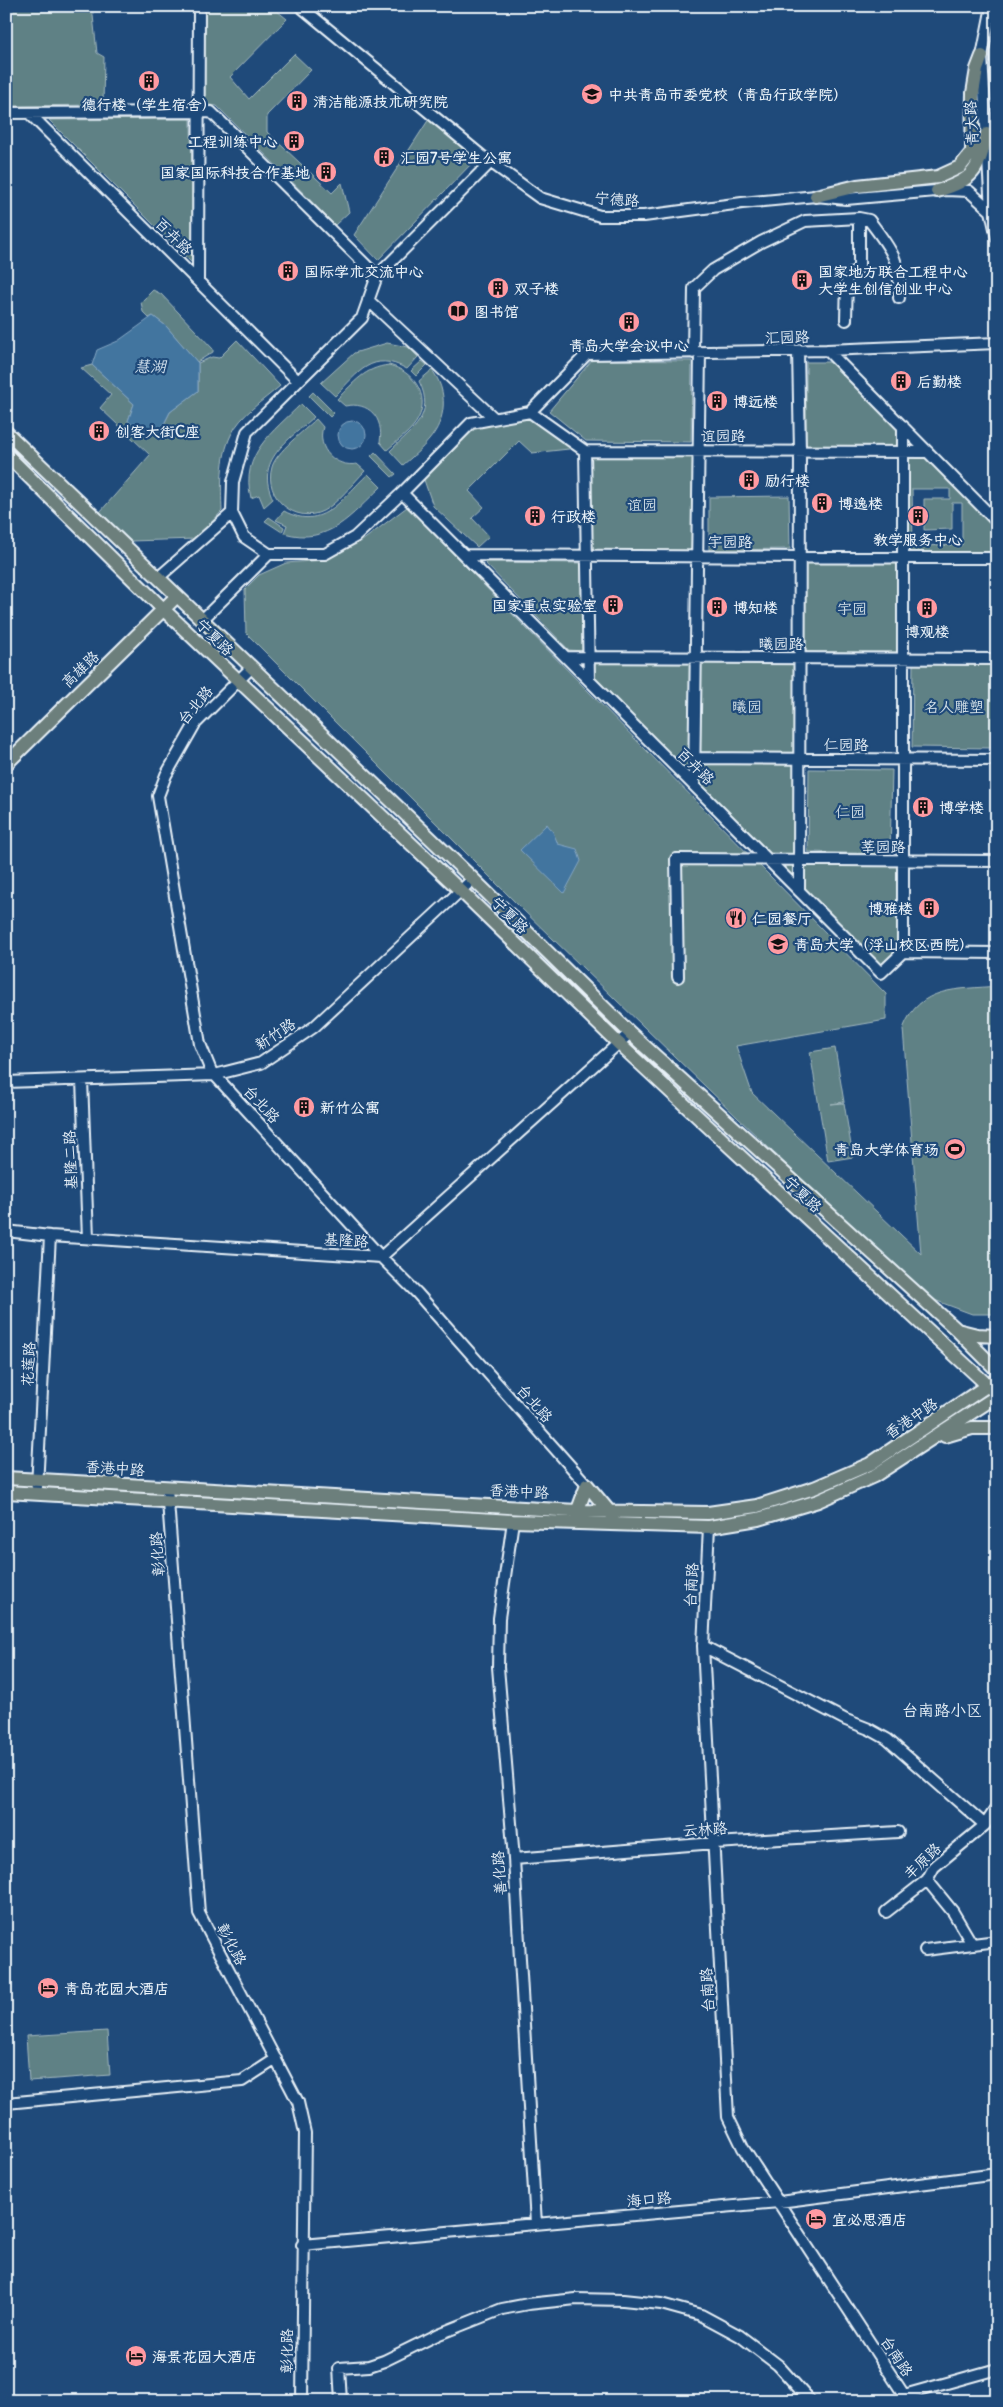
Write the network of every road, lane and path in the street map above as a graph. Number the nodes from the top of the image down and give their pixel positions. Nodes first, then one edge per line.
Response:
1 (199, 6) edge
2 (300, 6) edge
3 (992, 6) edge
4 (982, 56) junction
5 (198, 112) junction
6 (6, 113) edge
7 (29, 113) junction
8 (987, 134) junction
9 (491, 162) junction
10 (937, 191) junction
11 (816, 196) junction
12 (994, 206) edge
13 (859, 218) junction
14 (997, 238) edge
15 (377, 276) junction
16 (198, 281) junction
17 (899, 298) dead end
18 (368, 300) junction
19 (846, 320) dead end
20 (997, 343) edge
21 (827, 350) junction
22 (798, 352) junction
23 (697, 353) junction
24 (298, 381) junction
25 (530, 412) junction
26 (494, 418) junction
27 (903, 426) junction
28 (6, 432) edge
29 (699, 450) junction
30 (585, 451) junction
31 (800, 451) junction
32 (903, 452) junction
33 (928, 452) junction
34 (6, 454) edge
35 (402, 493) junction
36 (232, 512) junction
37 (997, 522) edge
38 (269, 554) junction
39 (464, 555) junction
40 (587, 556) junction
41 (698, 556) junction
42 (800, 556) junction
43 (903, 557) junction
44 (997, 558) edge
45 (159, 577) junction
46 (177, 596) junction
47 (164, 610) junction
48 (202, 620) junction
49 (566, 657) junction
50 (588, 657) junction
51 (696, 658) junction
52 (800, 658) junction
53 (903, 658) junction
54 (997, 659) edge
55 (252, 667) junction
56 (237, 680) junction
57 (589, 680) junction
58 (694, 758) junction
59 (800, 759) junction
60 (903, 759) junction
61 (997, 760) edge
62 (6, 764) edge
63 (694, 785) junction
64 (768, 860) junction
65 (800, 860) junction
66 (903, 860) junction
67 (997, 861) edge
68 (473, 879) junction
69 (461, 891) junction
70 (799, 891) junction
71 (903, 952) junction
72 (997, 953) edge
73 (678, 978) dead end
74 (630, 1034) junction
75 (618, 1043) junction
76 (214, 1075) junction
77 (82, 1080) junction
78 (6, 1082) edge
79 (6, 1231) edge
80 (50, 1236) junction
81 (88, 1238) junction
82 (381, 1257) junction
83 (956, 1329) junction
84 (997, 1336) edge
85 (997, 1370) edge
86 (994, 1389) edge
87 (997, 1428) edge
88 (933, 1439) junction
89 (6, 1478) edge
90 (37, 1480) junction
91 (587, 1485) junction
92 (167, 1488) junction
93 (6, 1492) edge
94 (37, 1494) junction
95 (168, 1501) junction
96 (577, 1510) junction
97 (610, 1512) junction
98 (512, 1521) junction
99 (572, 1524) junction
100 (618, 1525) junction
101 (709, 1527) junction
102 (703, 1646) junction
103 (997, 1806) edge
104 (985, 1825) junction
105 (898, 1832) dead end
106 (715, 1843) junction
107 (514, 1858) junction
108 (927, 1880) junction
109 (886, 1912) dead end
110 (997, 1941) edge
111 (972, 1944) junction
112 (925, 1950) dead end
113 (276, 2059) junction
114 (6, 2103) edge
115 (997, 2174) edge
116 (779, 2202) junction
117 (536, 2224) junction
118 (302, 2245) junction
119 (997, 2369) edge
120 (906, 2398) edge
121 (302, 2401) edge
122 (340, 2401) edge
123 (810, 2401) edge

1 - 5 street
2 - 9 street, 宁德路
3 - 4 street, 青大路
4 - 8 street, 青大路
4 - 11 main road
5 - 7 street
5 - 15 street
5 - 16 street
6 - 7 street
7 - 16 street, 百卉路
8 - 10 main road
8 - 12 street, 青大路
9 - 11 street, 宁德路
9 - 15 street
10 - 11 street, 宁德路
10 - 12 street, 宁德路
12 - 14 street, 青大路
13 - 17 street
13 - 19 street
13 - 23 street
15 - 18 street
16 - 24 street, 百卉路
18 - 24 street
18 - 26 street
20 - 21 street
21 - 22 street, 汇园路
21 - 27 street, 汇园路
22 - 23 street, 汇园路
22 - 31 street
23 - 25 street, 汇园路
23 - 29 street
24 - 36 street
25 - 26 street
25 - 30 street
26 - 35 street
27 - 32 street
27 - 33 street, 汇园路
28 - 45 main road, 宁夏路
29 - 30 street, 谊园路
29 - 31 street, 谊园路
29 - 41 street
30 - 40 street
31 - 32 street, 谊园路
31 - 42 street
32 - 33 street, 谊园路
32 - 43 street
33 - 37 street, 汇园路
34 - 47 main road, 宁夏路
35 - 38 street
35 - 39 street, 百卉路
36 - 38 street
36 - 45 street
38 - 48 street
39 - 40 street, 宇园路
39 - 49 street, 百卉路
40 - 41 street, 宇园路
40 - 50 street
41 - 42 street, 宇园路
41 - 51 street
42 - 43 street, 宇园路
42 - 52 street
43 - 44 street, 宇园路
43 - 53 street
45 - 46 main road, 宁夏路
46 - 47 main road, 高雄路
46 - 48 main road, 宁夏路
47 - 56 main road, 宁夏路
47 - 62 main road, 高雄路
48 - 55 main road, 宁夏路
49 - 50 street, 曦园路
49 - 57 street, 百卉路
50 - 51 street, 曦园路
50 - 57 street
51 - 52 street, 曦园路
51 - 58 street
52 - 53 street, 曦园路
52 - 59 street
53 - 54 street, 曦园路
53 - 60 street
55 - 56 street, 台北路
55 - 68 main road, 宁夏路
56 - 69 main road, 宁夏路
56 - 76 street, 台北路
57 - 63 street, 百卉路
58 - 59 street, 仁园路
58 - 63 street
59 - 60 street, 仁园路
59 - 65 street
60 - 61 street, 仁园路
60 - 66 street
63 - 64 street, 百卉路
64 - 65 street
64 - 70 street, 百卉路
64 - 73 street
65 - 66 street
65 - 70 street
66 - 67 street
66 - 71 street
68 - 69 street, 新竹路
68 - 74 main road, 宁夏路
69 - 75 main road, 宁夏路
69 - 76 street, 新竹路
70 - 71 street, 百卉路
71 - 72 street
74 - 75 street, 基隆路
74 - 83 main road, 宁夏路
75 - 82 street, 基隆路
75 - 86 main road, 宁夏路
76 - 77 street, 新竹路
76 - 82 street, 台北路
77 - 78 street, 新竹路
77 - 81 street, 基隆二路
79 - 80 street, 基隆路
80 - 81 street, 基隆路
80 - 90 street, 花莲路
81 - 82 street, 基隆路
82 - 91 street, 台北路
83 - 84 main road
83 - 85 main road, 宁夏路
86 - 88 main road, 香港中路
86 - 97 main road, 香港中路
87 - 88 main road
88 - 101 main road, 香港中路
89 - 90 main road, 香港中路
90 - 92 main road, 香港中路
90 - 94 street, 花莲路
91 - 96 main road
91 - 97 main road
92 - 95 street, 彰化路
92 - 96 main road, 香港中路
93 - 94 main road, 香港中路
94 - 95 main road, 香港中路
95 - 98 main road, 香港中路
95 - 113 street, 彰化路
96 - 97 main road, 香港中路
96 - 99 main road
97 - 100 main road
98 - 99 main road, 香港中路
98 - 107 street, 善化路
99 - 100 main road, 香港中路
100 - 101 main road, 香港中路
101 - 102 street, 台南路
102 - 104 street
102 - 106 street, 台南路
103 - 104 street, 丰原路
104 - 108 street, 丰原路
105 - 106 street, 云林路
106 - 107 street, 云林路
106 - 116 street, 台南路
107 - 117 street, 善化路
108 - 109 street, 丰原路
108 - 111 street
110 - 111 street
111 - 112 street
113 - 114 street
113 - 118 street, 彰化路
115 - 116 street, 海口路
116 - 117 street, 海口路
116 - 120 street, 台南路
117 - 118 street, 海口路
118 - 121 street, 彰化路
119 - 120 street
122 - 123 street

